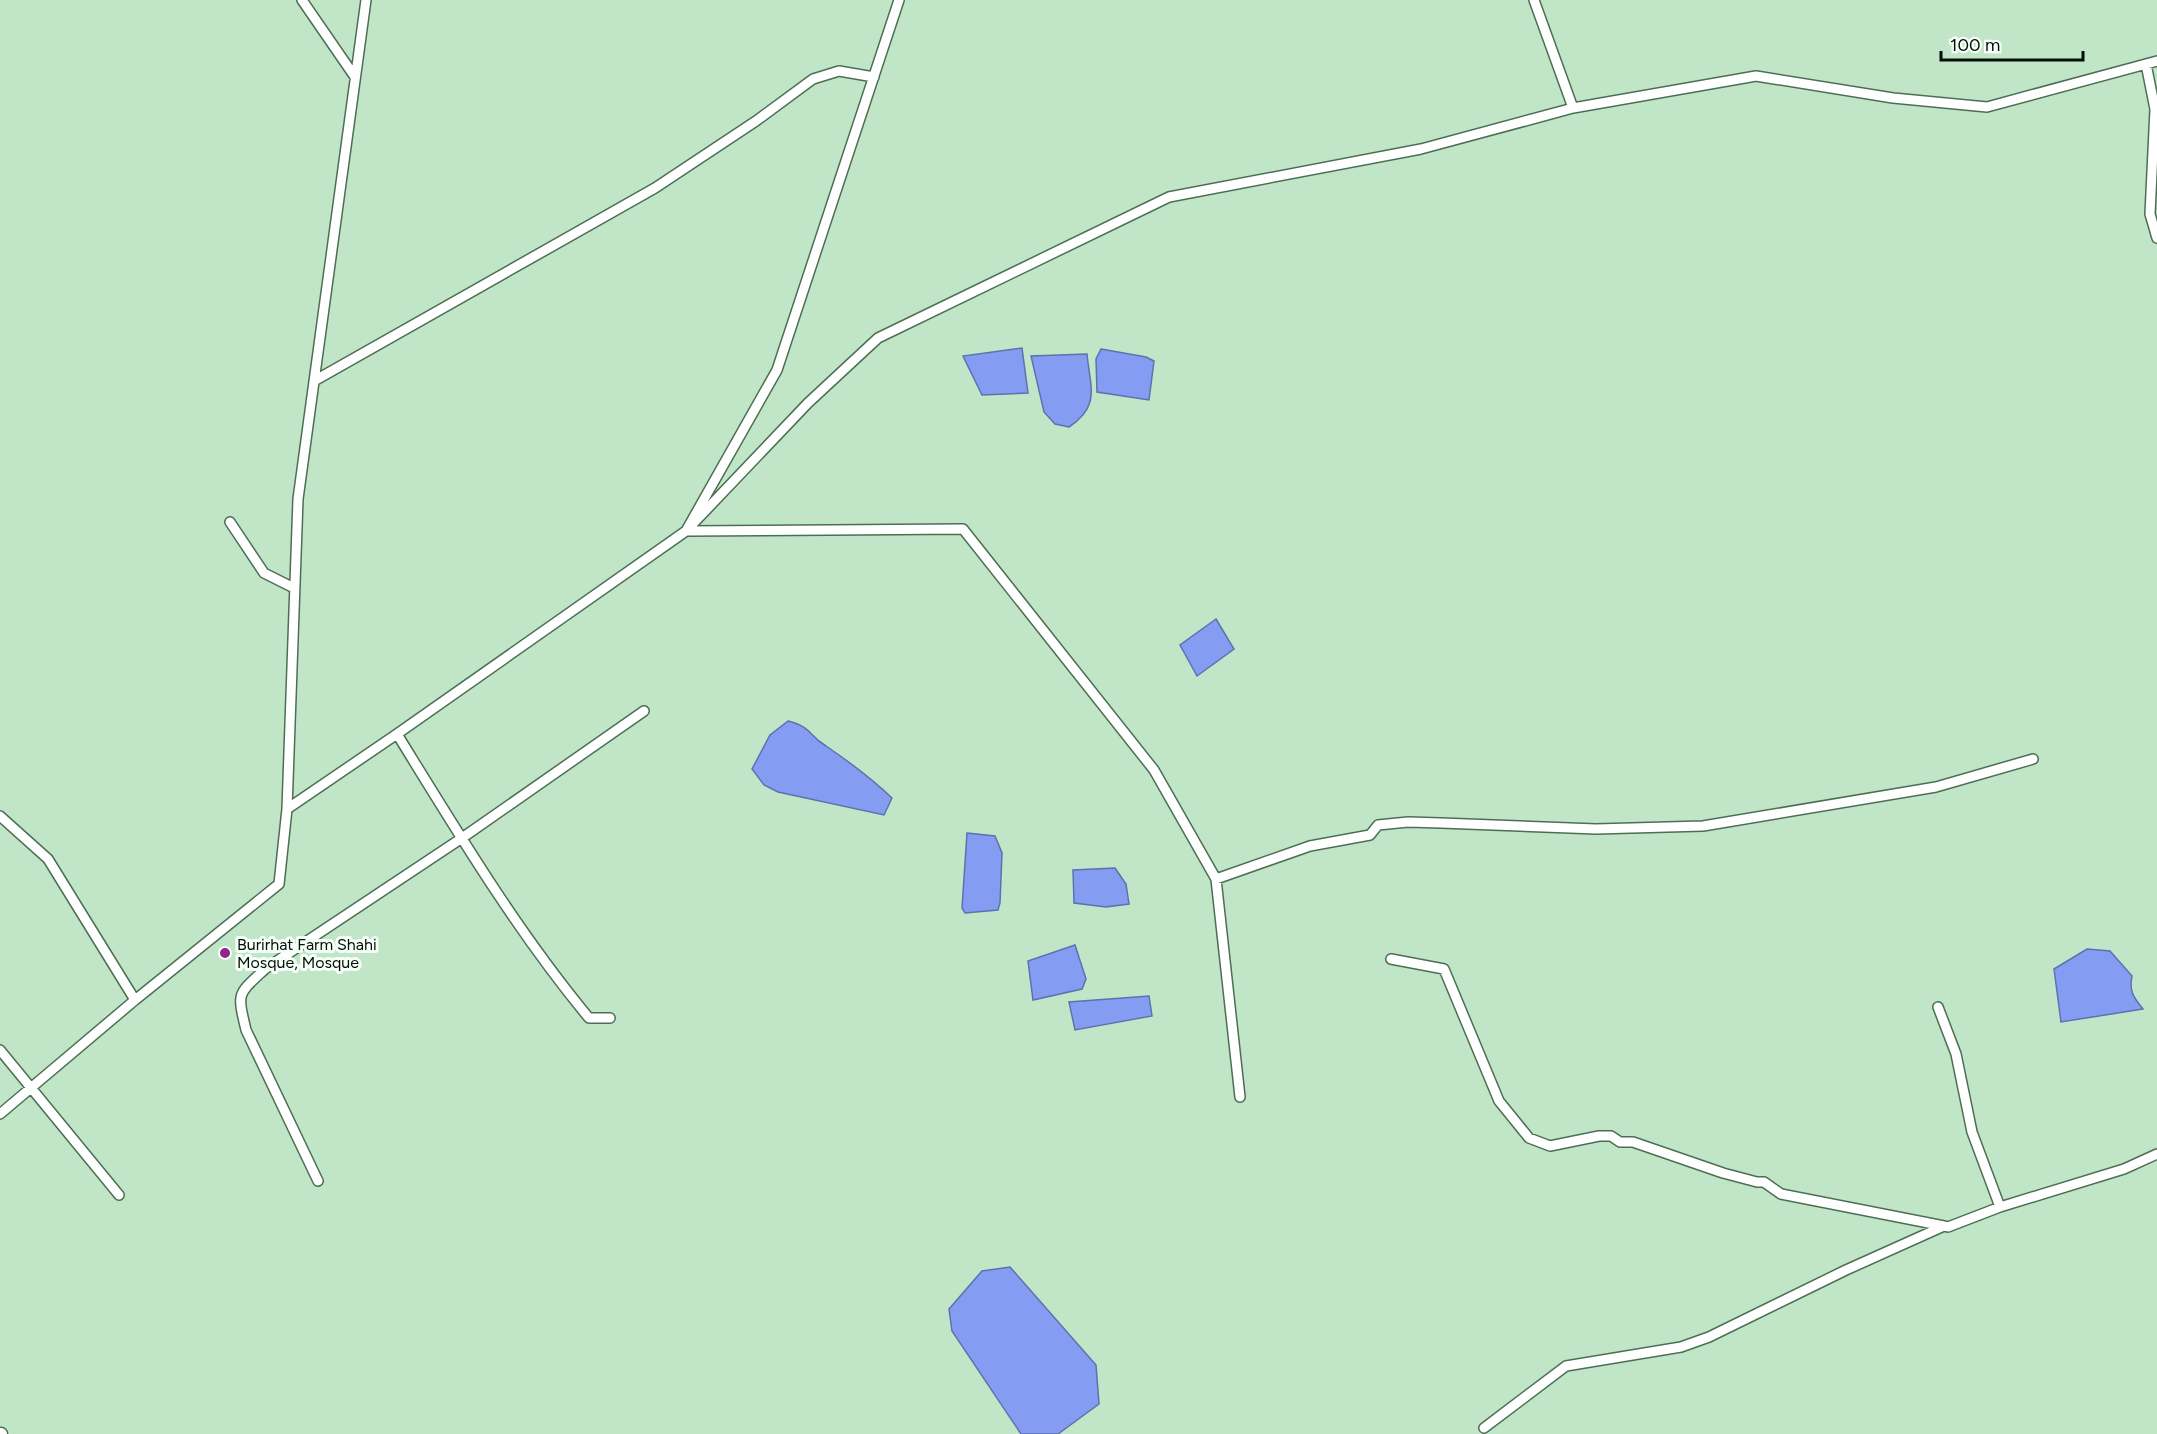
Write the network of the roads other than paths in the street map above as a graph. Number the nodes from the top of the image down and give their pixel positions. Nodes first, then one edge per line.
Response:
1 (302, 0) edge
2 (366, 0) edge
3 (899, 0) edge
4 (1534, 0) edge
5 (2157, 61) edge
6 (2146, 64) junction
7 (355, 77) junction
8 (874, 77) junction
9 (1574, 108) junction
10 (2157, 238) edge
11 (314, 381) junction
12 (230, 522) dead end
13 (686, 531) junction
14 (294, 588) junction
15 (644, 711) dead end
16 (397, 734) junction
17 (2033, 759) dead end
18 (287, 809) junction
19 (0, 816) edge
20 (462, 838) junction
21 (1216, 879) junction
22 (1391, 959) dead end
23 (135, 1000) junction
24 (1938, 1007) dead end
25 (610, 1017) dead end
26 (0, 1050) edge
27 (33, 1088) junction
28 (1240, 1097) dead end
29 (0, 1114) edge
30 (2157, 1154) edge
31 (318, 1181) dead end
32 (118, 1195) dead end
33 (2001, 1207) junction
34 (1944, 1226) junction
35 (1484, 1428) dead end

1 - 7 street
2 - 7 street
3 - 8 street
4 - 9 street
5 - 6 street
6 - 9 street
6 - 10 street
7 - 11 street
8 - 11 street
8 - 13 street
9 - 13 street
11 - 14 street
12 - 14 street
13 - 16 street
13 - 21 street
14 - 18 street
15 - 20 street
16 - 18 street
16 - 20 street
17 - 21 street
18 - 23 street
19 - 23 street
20 - 25 street
20 - 31 street
21 - 28 street
22 - 34 street
23 - 27 street
24 - 33 street
26 - 27 street
27 - 29 street
27 - 32 street
30 - 33 street
33 - 34 street
34 - 35 street

